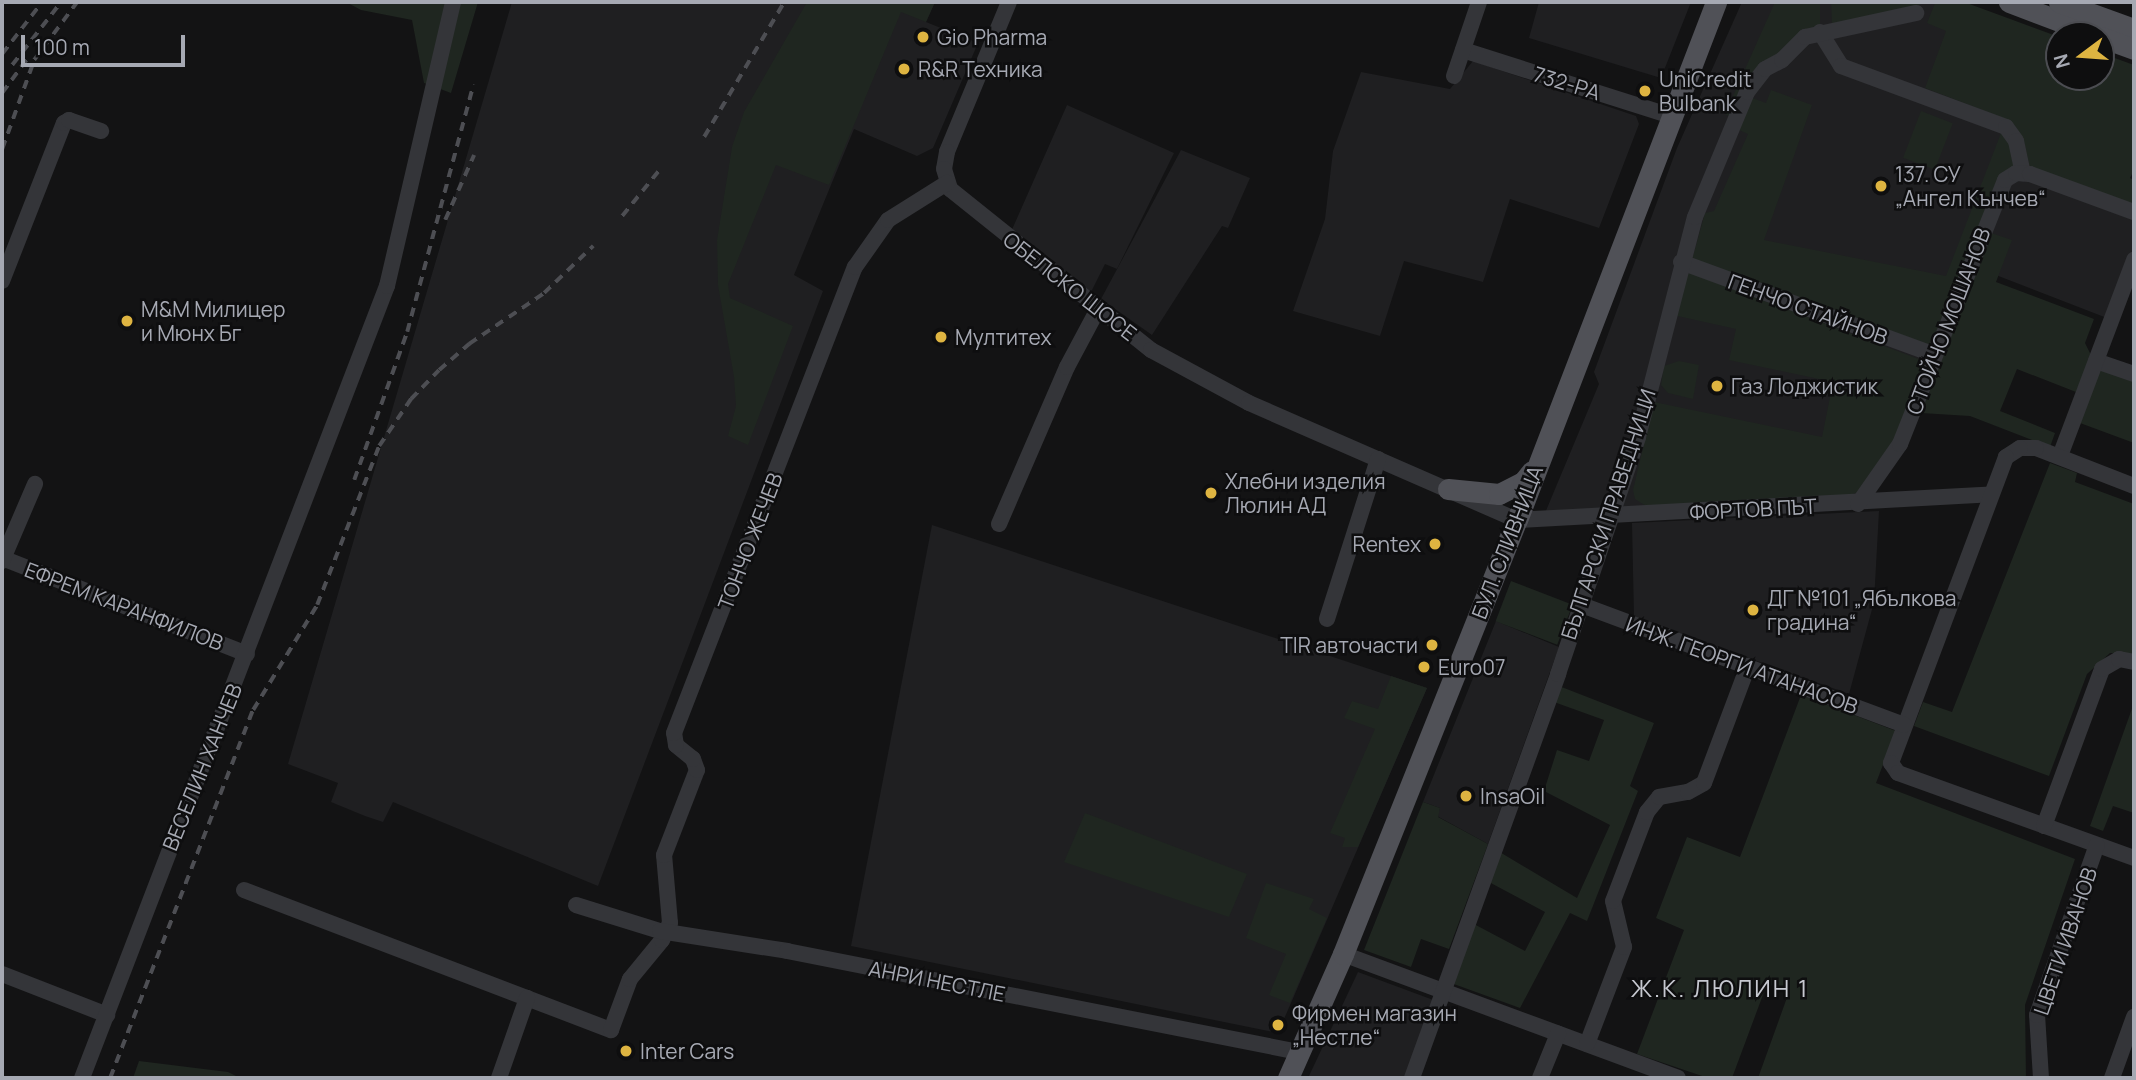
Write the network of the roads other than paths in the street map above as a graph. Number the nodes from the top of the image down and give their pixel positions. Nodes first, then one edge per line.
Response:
1 (453, 2) edge
2 (1009, 2) edge
3 (1479, 2) edge
4 (1716, 2) edge
5 (2009, 2) edge
6 (2059, 2) edge
7 (1916, 13) dead end
8 (2059, 21) edge
9 (2134, 30) edge
10 (1820, 32) junction
11 (2115, 41) edge
12 (2134, 48) edge
13 (1463, 50) junction
14 (1454, 76) dead end
15 (1671, 116) junction
16 (101, 131) dead end
17 (2023, 173) junction
18 (947, 183) junction
19 (2134, 212) edge
20 (2134, 260) edge
21 (1681, 262) junction
22 (2, 281) edge
23 (1098, 309) junction
24 (1935, 355) junction
25 (2096, 361) junction
26 (2134, 374) edge
27 (2060, 456) junction
28 (1378, 459) junction
29 (1538, 460) junction
30 (35, 484) dead end
31 (2134, 486) edge
32 (1448, 489) junction
33 (1990, 494) junction
34 (1858, 504) junction
35 (1609, 517) junction
36 (1517, 520) junction
37 (999, 524) dead end
38 (2, 559) edge
39 (1579, 604) junction
40 (1327, 619) dead end
41 (247, 654) junction
42 (2134, 662) edge
43 (1748, 666) junction
44 (1904, 725) junction
45 (2044, 826) junction
46 (2097, 845) junction
47 (2134, 858) edge
48 (243, 890) dead end
49 (576, 905) dead end
50 (667, 931) junction
51 (1343, 954) junction
52 (2, 974) edge
53 (1442, 991) junction
54 (527, 998) junction
55 (107, 1015) junction
56 (2134, 1017) edge
57 (1558, 1034) junction
58 (1587, 1044) junction
59 (1299, 1052) junction
60 (82, 1078) edge
61 (499, 1078) edge
62 (1288, 1078) edge
63 (1412, 1078) edge
64 (1540, 1078) edge
65 (1678, 1078) edge
66 (2041, 1078) edge
67 (2112, 1078) edge

1 - 41 street, ВЕСЕЛИН ХАНЧЕВ
2 - 18 street
3 - 13 street
4 - 15 main road, БУЛ. СЛИВНИЦА
5 - 8 main road
6 - 9 main road
7 - 10 street, БЪЛГАРСКИ ПРАВЕДНИЦИ
10 - 17 street
10 - 21 street, БЪЛГАРСКИ ПРАВЕДНИЦИ
11 - 12 main road
13 - 14 street
13 - 15 street, 732-РА
15 - 29 main road, БУЛ. СЛИВНИЦА
16 - 22 street
17 - 19 street
17 - 24 street, СТОЙЧО МОШАНОВ
18 - 23 street, ОБЕЛСКО ШОСЕ
18 - 50 street, ТОНЧО ЖЕЧЕВ
20 - 25 street
21 - 24 street, ГЕНЧО СТАЙНОВ
21 - 35 street, БЪЛГАРСКИ ПРАВЕДНИЦИ
23 - 28 street, ОБЕЛСКО ШОСЕ
23 - 37 street
24 - 34 street, СТОЙЧО МОШАНОВ
25 - 26 street
25 - 27 street
27 - 31 street
27 - 33 street
28 - 32 street, ОБЕЛСКО ШОСЕ
28 - 40 street
29 - 32 main road
29 - 36 main road, БУЛ. СЛИВНИЦА
30 - 38 street
32 - 36 street, ОБЕЛСКО ШОСЕ
33 - 34 street, ФОРТОВ ПЪТ
33 - 44 street
34 - 35 street, ФОРТОВ ПЪТ
35 - 36 street, ФОРТОВ ПЪТ
35 - 39 street, БЪЛГАРСКИ ПРАВЕДНИЦИ
36 - 51 main road, БУЛ. СЛИВНИЦА
38 - 41 street, ЕФРЕМ КАРАНФИЛОВ
39 - 43 street, ИНЖ. ГЕОРГИ АТАНАСОВ
39 - 53 street, БЪЛГАРСКИ ПРАВЕДНИЦИ
41 - 55 street, ВЕСЕЛИН ХАНЧЕВ
42 - 45 street
43 - 44 street, ИНЖ. ГЕОРГИ АТАНАСОВ
43 - 58 street
44 - 45 street
45 - 46 street
46 - 47 street
46 - 66 street, ЦВЕТИ ИВАНОВ
48 - 54 street
49 - 50 street, АНРИ НЕСТЛЕ
50 - 54 street
50 - 59 street, АНРИ НЕСТЛЕ
51 - 53 street
51 - 59 main road, БУЛ. СЛИВНИЦА
52 - 55 street
53 - 57 street
53 - 63 street, БЪЛГАРСКИ ПРАВЕДНИЦИ
54 - 61 street
55 - 60 street, ВЕСЕЛИН ХАНЧЕВ
56 - 67 street
57 - 58 street
57 - 64 street
58 - 65 street
59 - 62 main road, БУЛ. СЛИВНИЦА

